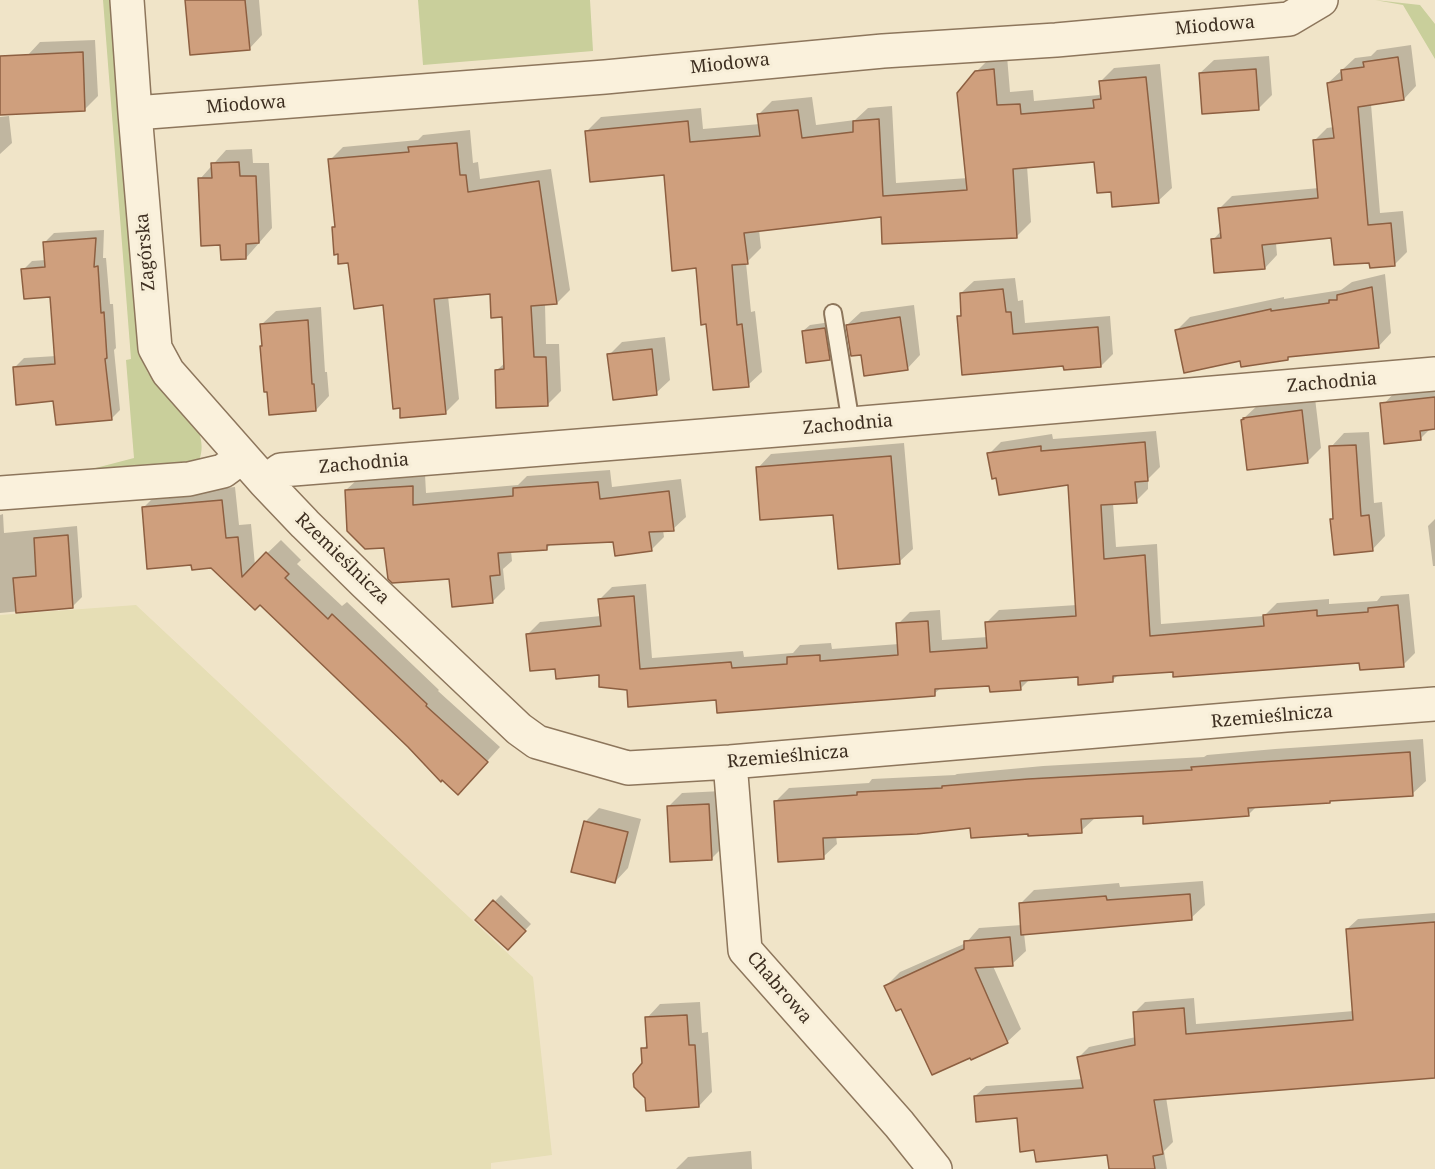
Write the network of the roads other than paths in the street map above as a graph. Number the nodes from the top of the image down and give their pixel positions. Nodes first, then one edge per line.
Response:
1 (127, 0) edge
2 (1321, 0) edge
3 (135, 113) junction
4 (833, 313) dead end
5 (1435, 374) edge
6 (851, 424) junction
7 (253, 469) junction
8 (0, 493) edge
9 (1435, 704) edge
10 (730, 762) junction
11 (935, 1169) edge

1 - 3 street, Zagórska
2 - 3 street, Miodowa
3 - 7 street, Zagórska
4 - 6 lane
5 - 6 street, Zachodnia
6 - 7 street, Zachodnia
7 - 8 street, Zachodnia
7 - 10 street, Rzemieślnicza
9 - 10 street, Rzemieślnicza
10 - 11 street, Chabrowa

